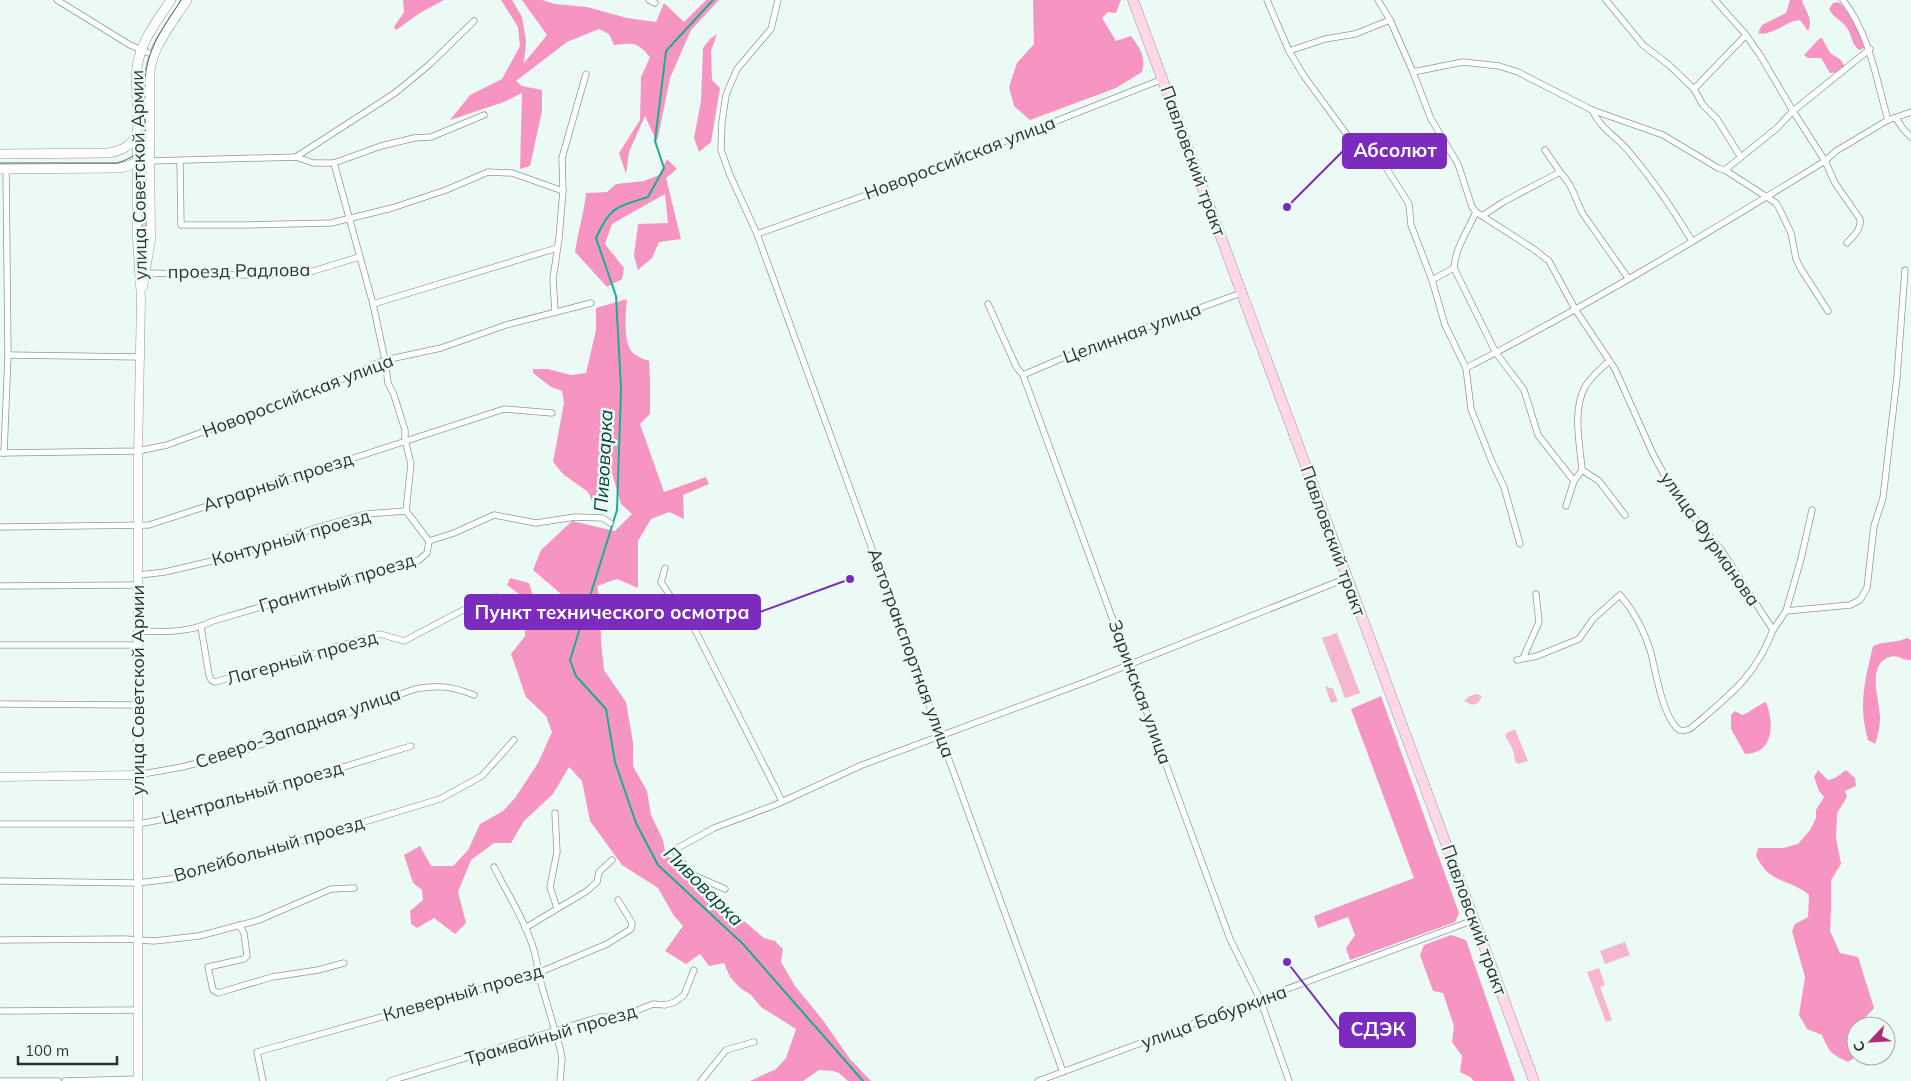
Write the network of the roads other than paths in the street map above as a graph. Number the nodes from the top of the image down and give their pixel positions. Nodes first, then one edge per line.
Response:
1 (57, 0) edge
2 (171, 0) edge
3 (187, 0) edge
4 (778, 0) edge
5 (1133, 0) edge
6 (1267, 0) edge
7 (1378, 0) edge
8 (1606, 0) edge
9 (1714, 0) edge
10 (1844, 0) edge
11 (474, 20) dead end
12 (1390, 20) junction
13 (1746, 34) junction
14 (1870, 49) junction
15 (141, 51) junction
16 (1289, 51) junction
17 (154, 55) junction
18 (1413, 72) junction
19 (586, 74) dead end
20 (1163, 78) junction
21 (1694, 89) junction
22 (1592, 110) junction
23 (1793, 111) junction
24 (1911, 112) edge
25 (484, 115) dead end
26 (1896, 118) junction
27 (1888, 120) junction
28 (137, 132) junction
29 (1911, 137) edge
30 (122, 150) junction
31 (1545, 150) dead end
32 (0, 154) edge
33 (1740, 156) junction
34 (296, 157) junction
35 (142, 158) junction
36 (180, 160) junction
37 (1825, 160) junction
38 (334, 163) junction
39 (3, 169) edge
40 (1725, 170) junction
41 (1560, 172) junction
42 (563, 191) junction
43 (1765, 198) junction
44 (1479, 214) junction
45 (350, 217) junction
46 (756, 234) junction
47 (1692, 241) junction
48 (1847, 243) dead end
49 (557, 248) junction
50 (359, 257) junction
51 (1454, 268) junction
52 (1906, 270) dead end
53 (146, 272) junction
54 (1628, 278) junction
55 (1432, 280) junction
56 (1242, 293) junction
57 (141, 299) junction
58 (591, 303) dead end
59 (373, 304) junction
60 (988, 304) dead end
61 (1576, 309) junction
62 (1828, 311) dead end
63 (554, 312) junction
64 (1496, 353) junction
65 (8, 355) junction
66 (141, 357) junction
67 (385, 360) junction
68 (1609, 361) junction
69 (1466, 368) junction
70 (1023, 375) junction
71 (552, 413) dead end
72 (406, 440) junction
73 (138, 451) junction
74 (2, 453) edge
75 (1582, 470) junction
76 (1574, 481) junction
77 (1566, 506) dead end
78 (1812, 510) dead end
79 (406, 511) junction
80 (1625, 515) dead end
81 (610, 523) dead end
82 (139, 526) junction
83 (0, 527) edge
84 (429, 541) junction
85 (1520, 544) dead end
86 (665, 568) dead end
87 (139, 575) junction
88 (1347, 578) junction
89 (139, 585) junction
90 (0, 586) edge
91 (1536, 594) dead end
92 (496, 597) dead end
93 (1786, 611) junction
94 (201, 627) junction
95 (1774, 630) junction
96 (138, 631) junction
97 (0, 644) edge
98 (138, 645) junction
99 (1130, 665) junction
100 (474, 695) dead end
101 (0, 704) edge
102 (138, 705) junction
103 (941, 735) junction
104 (514, 740) dead end
105 (411, 746) dead end
106 (137, 775) junction
107 (0, 777) edge
108 (782, 802) junction
109 (556, 813) dead end
110 (0, 824) edge
111 (138, 824) junction
112 (612, 860) dead end
113 (494, 867) dead end
114 (0, 881) edge
115 (138, 883) junction
116 (354, 888) dead end
117 (725, 888) dead end
118 (618, 900) dead end
119 (557, 908) junction
120 (1474, 920) junction
121 (239, 926) junction
122 (525, 928) junction
123 (0, 940) edge
124 (138, 940) junction
125 (344, 963) dead end
126 (694, 970) dead end
127 (538, 973) junction
128 (1260, 1000) junction
129 (0, 1010) edge
130 (137, 1010) junction
131 (554, 1030) junction
132 (754, 1042) dead end
133 (1063, 1072) junction
134 (138, 1080) edge
135 (0, 1081) edge
136 (58, 1081) edge
137 (65, 1081) edge
138 (263, 1081) edge
139 (390, 1081) edge
140 (560, 1081) edge
141 (701, 1081) edge
142 (1038, 1081) edge
143 (1289, 1081) edge
144 (1534, 1081) edge

1 - 15 street
2 - 15 main road, улица Советской Армии
3 - 17 main road, улица Советской Армии
4 - 46 street, Автотранспортная улица
5 - 20 main road, Павловский тракт
6 - 16 street
7 - 12 street
8 - 21 street
9 - 13 street
10 - 14 street
11 - 34 street
12 - 16 street
12 - 18 street
13 - 21 street
13 - 23 street
14 - 23 street
14 - 27 street
15 - 17 street
15 - 28 main road, улица Советской Армии
16 - 55 street
17 - 35 main road, улица Советской Армии
18 - 22 street
18 - 44 street
19 - 42 street
20 - 46 street, Новороссийская улица
20 - 56 main road, Павловский тракт
21 - 33 street
22 - 40 street
22 - 47 street
23 - 33 street
23 - 37 street
24 - 26 street
25 - 38 street
26 - 27 street
26 - 29 street
27 - 37 street
28 - 30 main road
28 - 35 street, улица Советской Армии
30 - 32 main road
30 - 35 street
31 - 41 street
33 - 40 street
34 - 36 street
34 - 38 street
35 - 36 street
35 - 39 main road
35 - 53 street, улица Советской Армии
35 - 57 street, улица Советской Армии
36 - 45 street
37 - 43 street
37 - 48 street
38 - 45 street
39 - 65 street
40 - 43 street
41 - 44 street
41 - 54 street
42 - 45 street
42 - 49 street
43 - 47 street
43 - 62 street
44 - 51 street
44 - 61 street, улица Фурманова
45 - 50 street
46 - 103 street, Автотранспортная улица
47 - 54 street
49 - 59 street
49 - 63 street
50 - 53 street, проезд Радлова
50 - 59 street
51 - 55 street
51 - 64 street
52 - 93 street
53 - 57 street, улица Советской Армии
54 - 61 street
55 - 69 street
56 - 70 street, Целинная улица
56 - 88 main road, Павловский тракт
57 - 66 street, улица Советской Армии
58 - 63 street, Новороссийская улица
59 - 67 street
60 - 70 street, Заринская улица
61 - 64 street
61 - 68 street, улица Фурманова
63 - 67 street, Новороссийская улица
64 - 69 street
64 - 76 street
65 - 66 street
65 - 74 street
66 - 73 street, улица Советской Армии
67 - 72 street
67 - 73 street, Новороссийская улица
68 - 75 street
68 - 95 street, улица Фурманова
69 - 85 street
70 - 99 street, Заринская улица
71 - 72 street, Аграрный проезд
72 - 79 street
72 - 82 street, Аграрный проезд
73 - 74 street, Новороссийская улица
73 - 82 street, улица Советской Армии
75 - 76 street
75 - 80 street
76 - 77 street
78 - 93 street, улица Фурманова
79 - 84 street
79 - 87 street, Контурный проезд
81 - 84 street, Гранитный проезд
82 - 83 street, Аграрный проезд
82 - 87 street, улица Советской Армии
84 - 94 street, Гранитный проезд
86 - 108 street
87 - 89 street, улица Советской Армии
88 - 99 street
88 - 120 main road, Павловский тракт
89 - 90 street
89 - 96 street, улица Советской Армии
91 - 95 street
92 - 94 street, Лагерный проезд
93 - 95 street, улица Фурманова
94 - 96 street, Гранитный проезд
96 - 98 street, улица Советской Армии
97 - 98 street
98 - 102 street, улица Советской Армии
99 - 103 street
99 - 128 street, Заринская улица
100 - 106 street, Северо-Западная улица
101 - 102 street
102 - 106 street, улица Советской Армии
103 - 108 street
103 - 133 street, Автотранспортная улица
104 - 115 street, Волейбольный проезд
105 - 111 street, Центральный проезд
106 - 107 street, Северо-Западная улица
106 - 111 street, улица Советской Армии
108 - 117 street
109 - 119 street
110 - 111 street, Центральный проезд
111 - 115 street, улица Советской Армии
112 - 119 street
113 - 122 street
114 - 115 street, Волейбольный проезд
115 - 124 street, улица Советской Армии
116 - 121 street
118 - 127 street, Клеверный проезд
119 - 122 street
120 - 128 street, улица Бабуркина
120 - 144 main road, Павловский тракт
121 - 124 street
121 - 125 street
122 - 127 street
123 - 124 street
124 - 130 street, улица Советской Армии
126 - 131 street, Трамвайный проезд
127 - 131 street
127 - 138 street, Клеверный проезд
128 - 133 street, улица Бабуркина
128 - 143 street, Заринская улица
129 - 130 street
130 - 134 street, улица Советской Армии
131 - 139 street, Трамвайный проезд
131 - 140 street
132 - 141 street
133 - 142 street, улица Бабуркина
134 - 137 street
135 - 136 street

